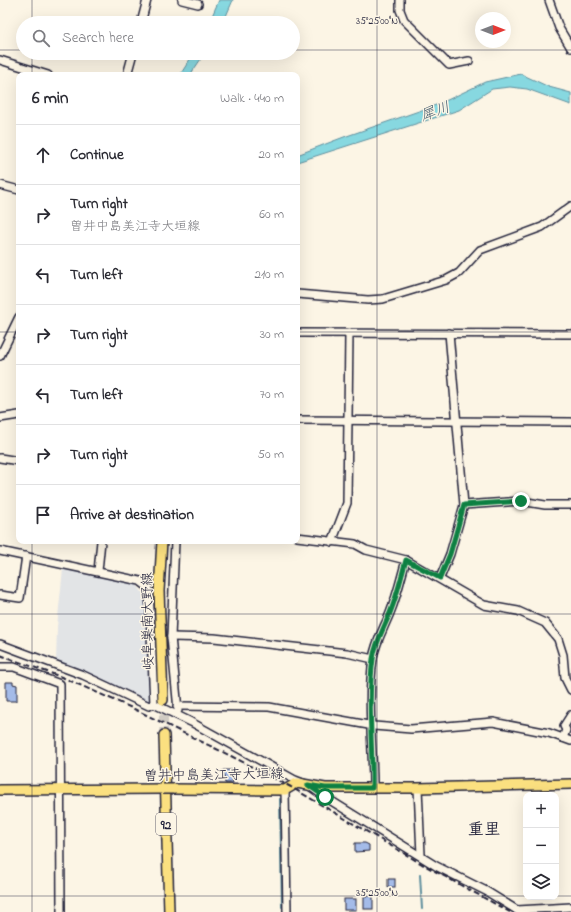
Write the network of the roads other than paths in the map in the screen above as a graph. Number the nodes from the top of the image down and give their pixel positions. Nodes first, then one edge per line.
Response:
1 (147, 0) edge
2 (182, 0) edge
3 (400, 0) edge
4 (549, 0) edge
5 (198, 4) dead end
6 (143, 16) edge
7 (571, 48) edge
8 (0, 60) edge
9 (131, 60) edge
10 (469, 62) dead end
11 (38, 72) edge
12 (128, 72) edge
13 (0, 185) edge
14 (16, 189) edge
15 (571, 206) edge
16 (300, 294) edge
17 (16, 323) edge
18 (300, 333) edge
19 (349, 333) junction
20 (449, 333) junction
21 (571, 334) edge
22 (0, 356) edge
23 (16, 415) edge
24 (0, 418) edge
25 (300, 420) edge
26 (347, 420) junction
27 (458, 421) junction
28 (571, 422) edge
29 (0, 458) edge
30 (16, 461) edge
31 (464, 505) junction
32 (571, 505) edge
33 (300, 537) edge
34 (332, 542) junction
35 (102, 544) edge
36 (162, 544) edge
37 (175, 544) edge
38 (0, 551) edge
39 (26, 556) junction
40 (406, 560) junction
41 (98, 571) junction
42 (440, 578) junction
43 (0, 595) edge
44 (171, 637) junction
45 (0, 644) edge
46 (373, 659) junction
47 (0, 667) edge
48 (571, 690) edge
49 (163, 700) tunnel mouth
50 (154, 704) junction
51 (176, 706) junction
52 (571, 715) edge
53 (180, 716) junction
54 (370, 724) junction
55 (164, 735) tunnel mouth
56 (563, 738) junction
57 (571, 741) edge
58 (571, 784) edge
59 (308, 785) junction
60 (372, 788) junction
61 (418, 788) junction
62 (0, 790) edge
63 (60, 790) junction
64 (285, 790) junction
65 (421, 854) junction
66 (571, 907) edge
67 (519, 911) edge
68 (61, 912) edge
69 (169, 912) edge
70 (287, 912) edge

1 - 6 street
2 - 5 street
3 - 10 street
4 - 7 street
8 - 11 street
9 - 12 street
13 - 14 street
15 - 16 street
17 - 22 street
18 - 19 street
19 - 20 street
19 - 26 street
20 - 21 street
20 - 27 street
23 - 24 street
25 - 26 street
26 - 27 street
26 - 34 street
27 - 28 street
27 - 31 street
29 - 30 street
31 - 32 street
31 - 42 street
33 - 34 street
34 - 40 street
35 - 41 street
36 - 49 main road, 岐阜巣南大野線
37 - 44 street
38 - 39 street
39 - 41 street
39 - 43 street
40 - 42 street
40 - 46 street
41 - 50 street
42 - 48 street
44 - 46 street
44 - 51 street
45 - 50 street
46 - 54 street
47 - 63 street
50 - 53 street
51 - 53 street
51 - 54 street
52 - 56 street
53 - 59 street
54 - 56 street
54 - 60 street
55 - 69 main road, 92
56 - 57 street
58 - 61 main road, 曽井中島美江寺大垣線
59 - 60 main road, 曽井中島美江寺大垣線
59 - 64 main road, 曽井中島美江寺大垣線
59 - 65 street
60 - 61 main road, 曽井中島美江寺大垣線
61 - 65 street
62 - 63 main road, 曽井中島美江寺大垣線
63 - 64 main road, 曽井中島美江寺大垣線, bridge
63 - 68 street
64 - 70 street
65 - 67 street
66 - 67 street

